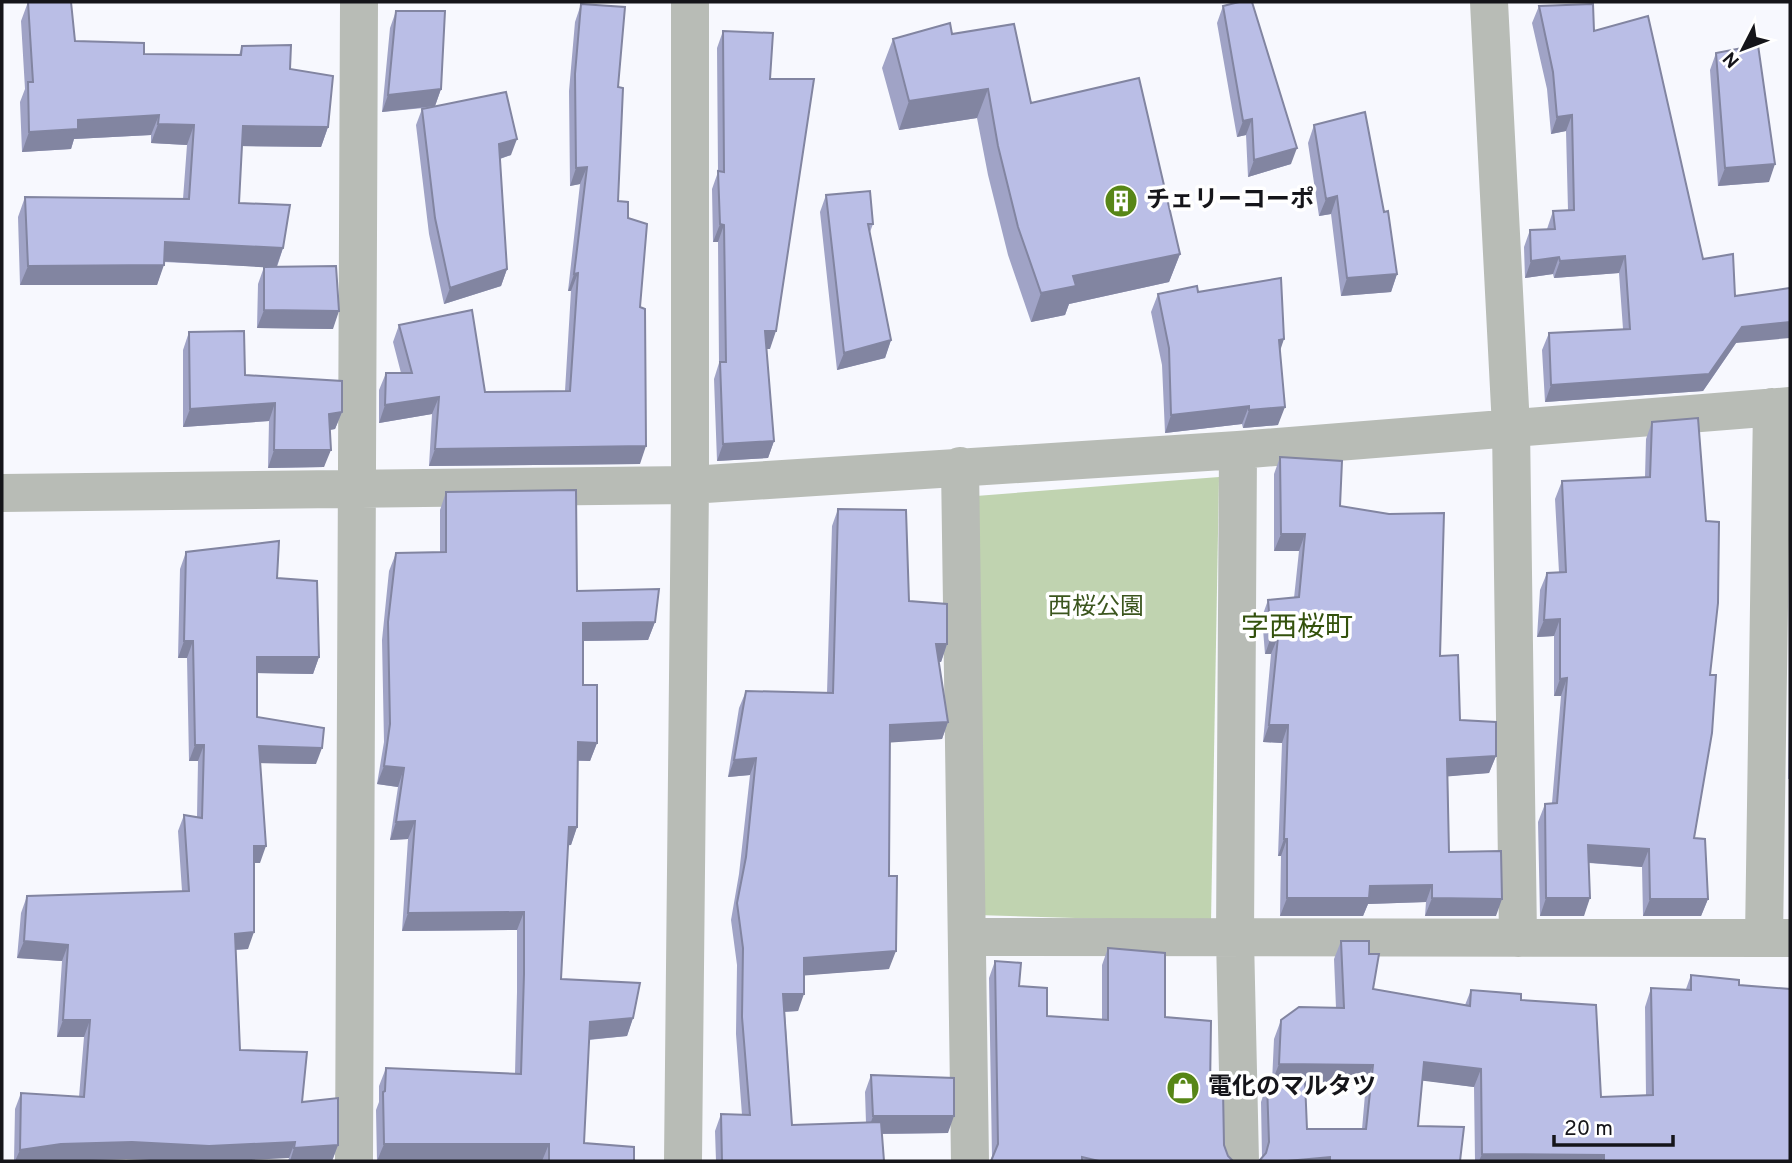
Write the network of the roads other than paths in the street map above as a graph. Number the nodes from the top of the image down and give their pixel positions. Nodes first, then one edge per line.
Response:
1 (359, 2) edge
2 (690, 2) edge
3 (1489, 2) edge
4 (1781, 407) edge
5 (1511, 427) junction
6 (1238, 450) junction
7 (960, 466) junction
8 (690, 485) junction
9 (357, 488) junction
10 (2, 493) edge
11 (967, 937) junction
12 (1236, 938) junction
13 (1518, 938) junction
14 (1777, 938) edge
15 (354, 1161) edge
16 (683, 1161) edge
17 (970, 1161) edge
18 (1240, 1161) edge

1 - 9 street
2 - 8 street
3 - 5 street
4 - 5 street
4 - 14 street
5 - 6 street
5 - 13 street
6 - 7 street
6 - 12 street
7 - 8 street
7 - 11 street
8 - 9 street
8 - 16 street
9 - 10 street
9 - 15 street
11 - 12 street
11 - 17 street
12 - 13 street
12 - 18 street
13 - 14 street

